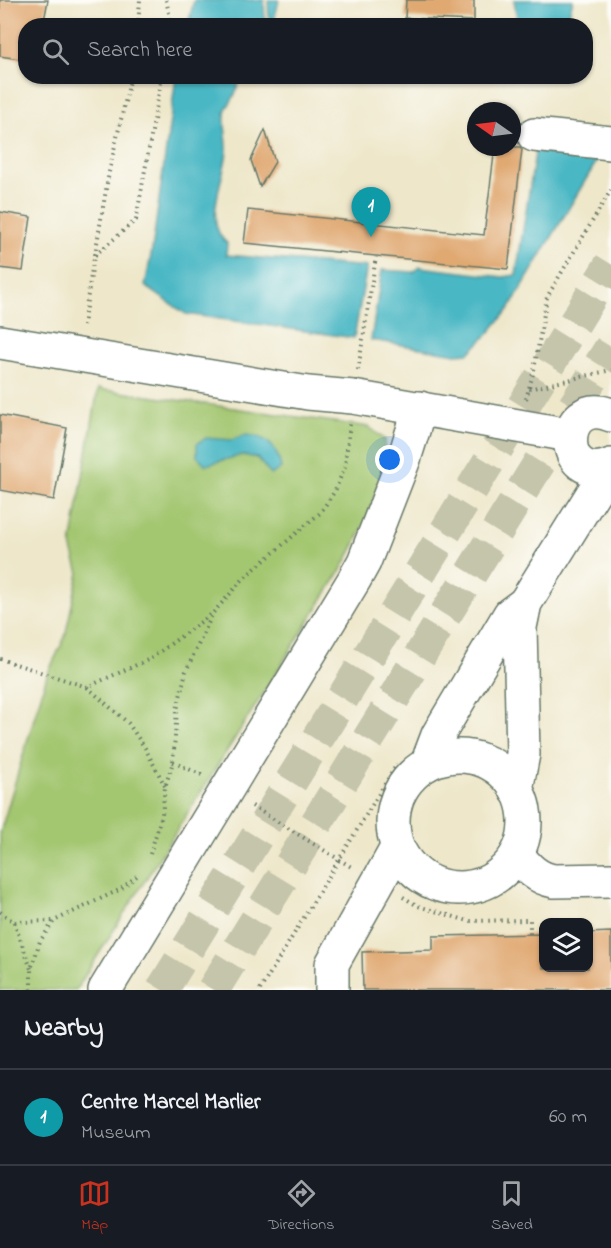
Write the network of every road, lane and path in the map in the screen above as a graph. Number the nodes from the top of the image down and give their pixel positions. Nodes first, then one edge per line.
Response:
1 (140, 0) edge
2 (166, 0) edge
3 (139, 18) edge
4 (170, 18) edge
5 (129, 84) edge
6 (161, 84) edge
7 (534, 135) dead end
8 (611, 143) edge
9 (611, 190) edge
10 (94, 256) junction
11 (376, 257) dead end
12 (0, 342) edge
13 (78, 354) junction
14 (359, 365) dead end
15 (611, 370) edge
16 (529, 389) junction
17 (353, 397) junction
18 (420, 408) junction
19 (611, 415) edge
20 (518, 426) junction
21 (573, 447) junction
22 (611, 465) edge
23 (576, 519) junction
24 (525, 603) junction
25 (213, 613) junction
26 (491, 644) junction
27 (0, 659) edge
28 (521, 661) junction
29 (87, 687) junction
30 (173, 762) junction
31 (428, 764) junction
32 (165, 787) junction
33 (227, 790) junction
34 (516, 790) junction
35 (397, 848) junction
36 (517, 854) junction
37 (340, 859) junction
38 (147, 861) dead end
39 (143, 867) dead end
40 (611, 880) edge
41 (378, 883) junction
42 (0, 912) edge
43 (54, 921) junction
44 (14, 922) junction
45 (530, 934) dead end
46 (31, 969) junction
47 (31, 990) edge
48 (105, 990) edge
49 (260, 990) edge
50 (332, 990) edge

1 - 3 path
2 - 4 path
5 - 10 path
6 - 10 path
7 - 8 street
9 - 16 path
10 - 13 path
11 - 14 path
12 - 13 street
13 - 17 street
15 - 16 path
16 - 20 path
17 - 18 street
17 - 25 path
18 - 20 street
18 - 33 street
19 - 21 street
20 - 21 street
21 - 22 street
21 - 23 street
22 - 23 street
23 - 24 street
24 - 26 street
24 - 28 street
25 - 29 path
25 - 30 path
26 - 28 street
26 - 31 street
27 - 29 path
28 - 34 street
29 - 32 path
30 - 32 path
30 - 33 path
31 - 34 street
31 - 35 street
32 - 38 path
33 - 37 path
33 - 48 street
34 - 36 street
35 - 36 street
35 - 41 street
36 - 40 street
37 - 41 path
37 - 49 path
39 - 43 path
41 - 45 path
41 - 50 street
42 - 44 path
43 - 44 path
43 - 46 path
44 - 46 path
46 - 47 path

